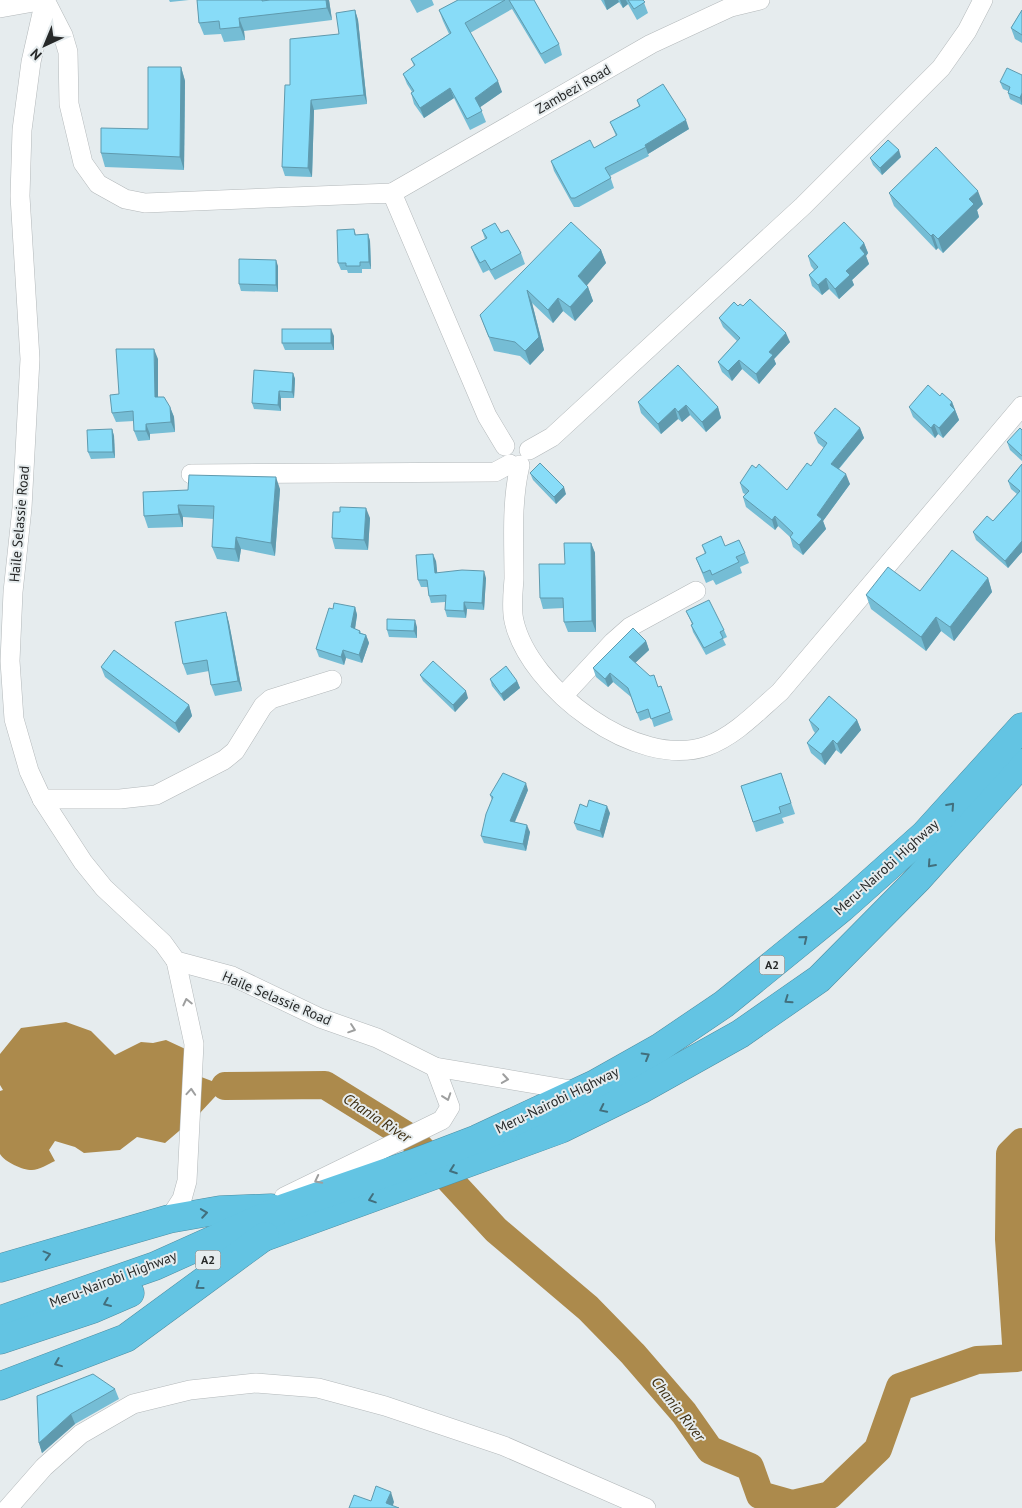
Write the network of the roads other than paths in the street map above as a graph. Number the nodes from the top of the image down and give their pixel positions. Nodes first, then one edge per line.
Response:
1 (45, 0) edge
2 (760, 0) edge
3 (983, 0) edge
4 (0, 8) edge
5 (392, 194) junction
6 (1022, 406) edge
7 (516, 456) junction
8 (191, 474) edge
9 (696, 591) dead end
10 (332, 680) dead end
11 (562, 696) junction
12 (1022, 727) edge
13 (1022, 763) edge
14 (42, 799) junction
15 (176, 961) junction
16 (435, 1067) junction
17 (577, 1091) junction
18 (482, 1148) junction
19 (416, 1173) junction
20 (272, 1208) junction
21 (169, 1219) junction
22 (266, 1235) junction
23 (0, 1268) edge
24 (0, 1320) edge
25 (0, 1340) edge
26 (0, 1386) edge
27 (8, 1508) edge
28 (646, 1508) edge

1 - 4 street
1 - 5 street
1 - 14 street, Haile Selassie Road
2 - 5 street, Zambezi Road
3 - 7 street
5 - 7 street
6 - 11 street
7 - 8 street
7 - 11 street
9 - 11 street
10 - 14 street
17 -> 12 highway, Meru-Nairobi Highway / A2
13 -> 18 highway, Meru-Nairobi Highway / A2
14 - 15 street, Haile Selassie Road
15 -> 16 street, Haile Selassie Road
21 -> 15 street
16 -> 17 street, Haile Selassie Road
16 -> 20 street
17 - 18 highway, Meru-Nairobi Highway / A2
18 - 19 highway, Meru-Nairobi Highway / A2
19 - 20 highway, Meru-Nairobi Highway / A2
19 -> 22 highway, Meru-Nairobi Highway / A2
21 -> 20 highway
20 - 24 highway, Meru-Nairobi Highway / A2
23 -> 21 highway
22 -> 25 highway, Meru-Nairobi Highway / A2
22 -> 26 highway
27 - 28 street

